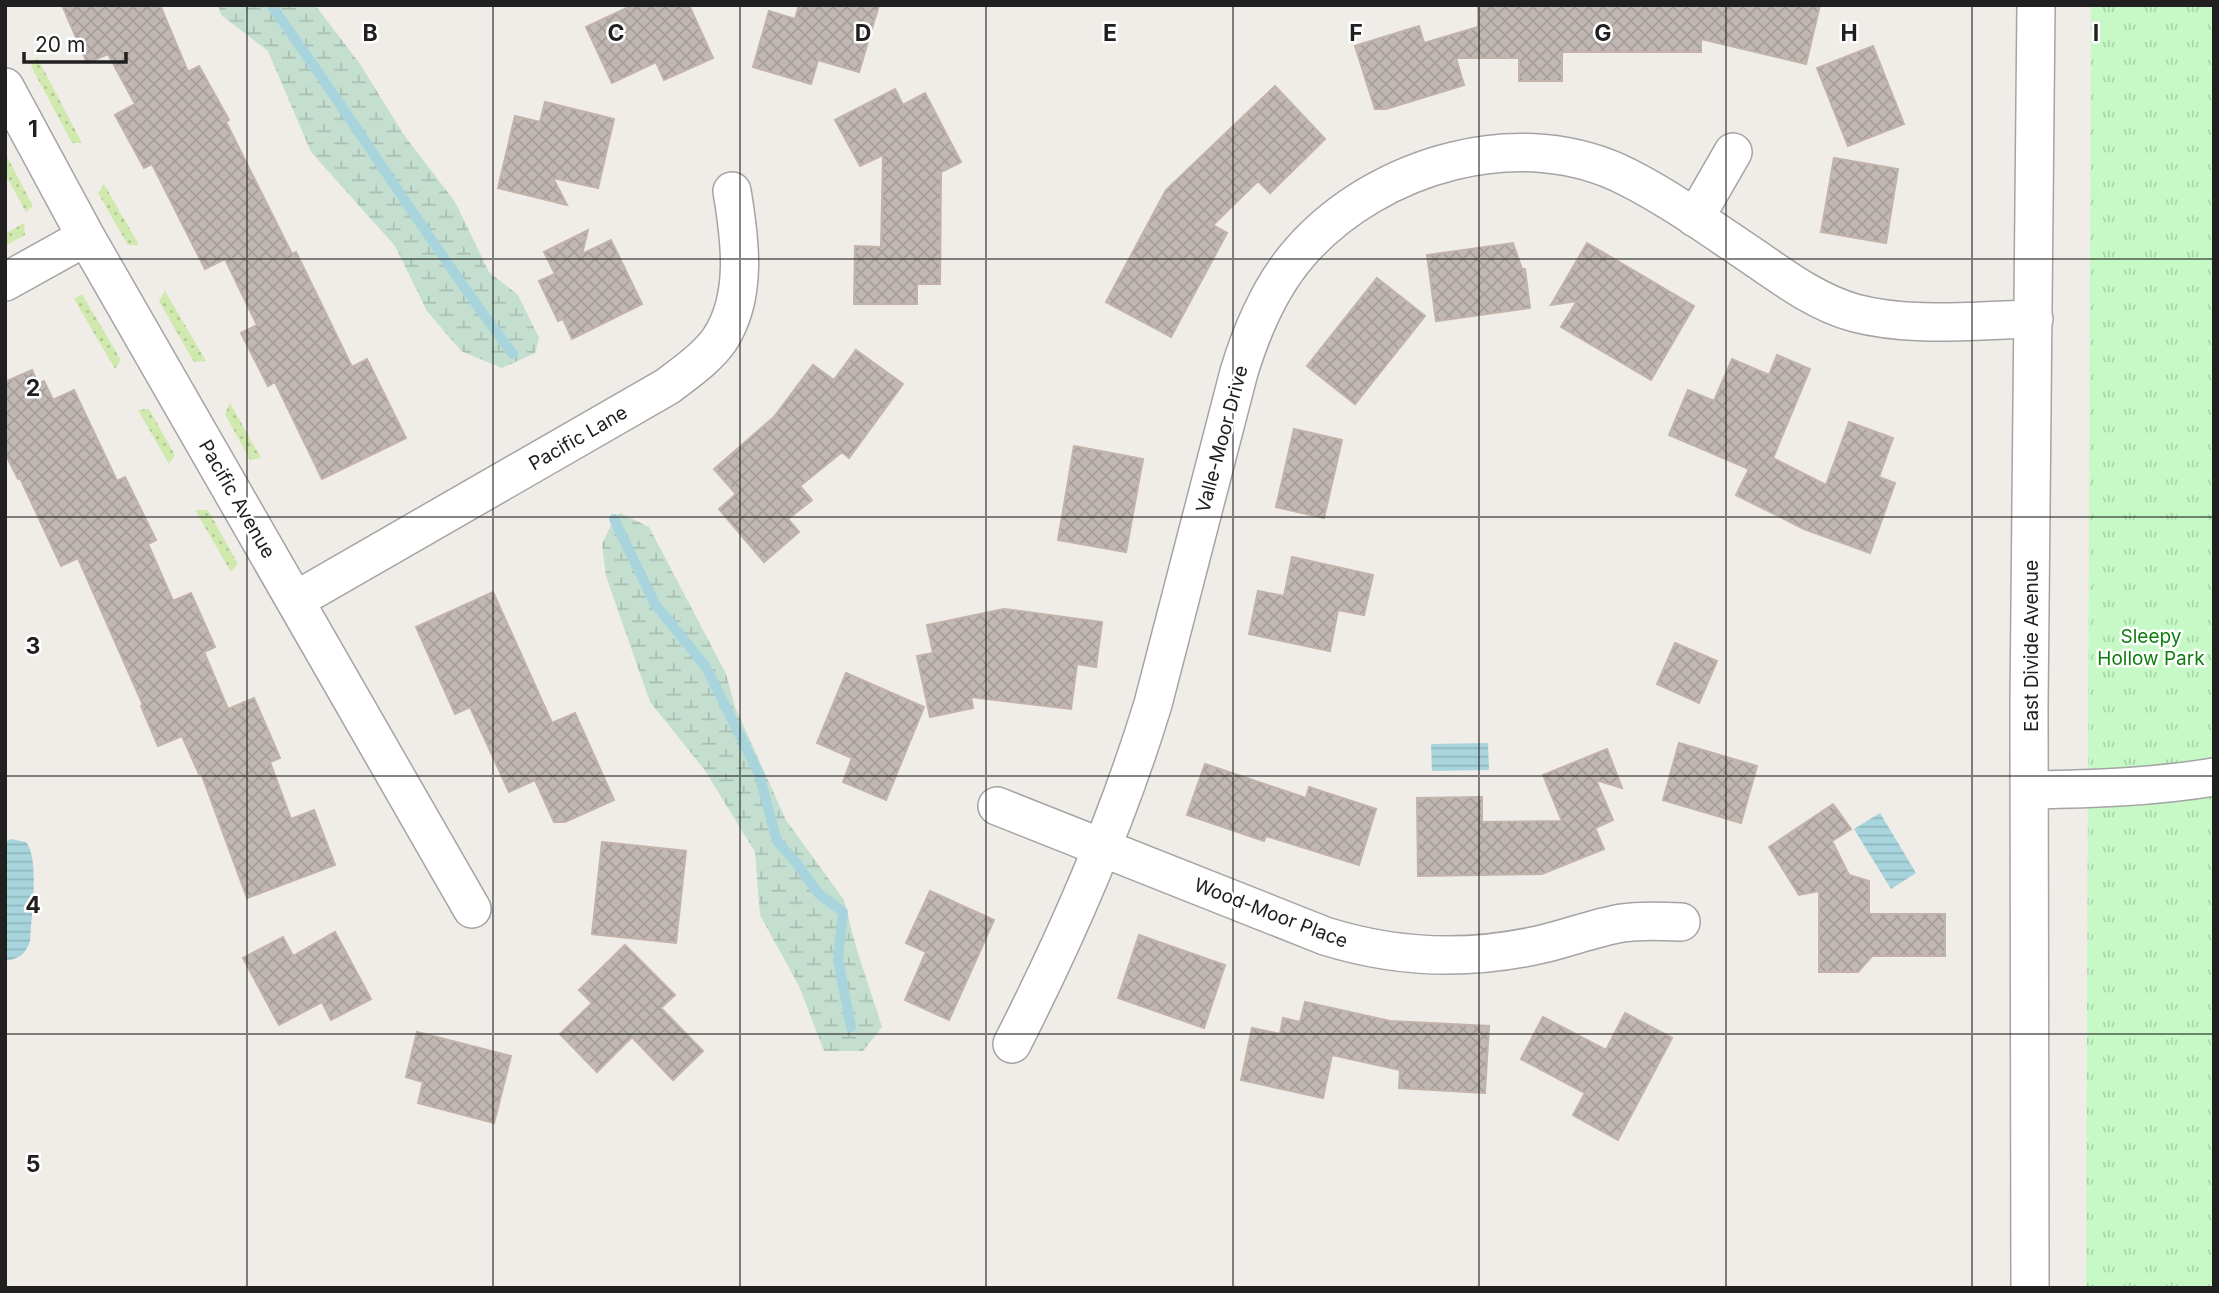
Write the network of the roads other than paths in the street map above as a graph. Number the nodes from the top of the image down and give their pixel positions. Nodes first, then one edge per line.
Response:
1 (2036, 5) edge
2 (5, 87) edge
3 (1733, 152) dead end
4 (732, 191) dead end
5 (1695, 218) junction
6 (86, 237) junction
7 (5, 282) edge
8 (2034, 319) junction
9 (296, 600) junction
10 (2214, 777) edge
11 (2030, 790) junction
12 (997, 806) dead end
13 (1104, 848) junction
14 (472, 909) dead end
15 (1681, 922) dead end
16 (1012, 1044) dead end
17 (2030, 1288) edge

1 - 8 street, East Divide Avenue
2 - 6 street, Pacific Avenue
3 - 5 street
4 - 9 street, Pacific Lane
5 - 8 street, Valle-Moor Drive
5 - 13 street, Valle-Moor Drive
6 - 7 street
6 - 9 street, Pacific Avenue
8 - 11 street, East Divide Avenue
9 - 14 street, Pacific Avenue
10 - 11 street
11 - 17 street, East Divide Avenue
12 - 13 street, Wood-Moor Place
13 - 15 street, Wood-Moor Place
13 - 16 street, Valle-Moor Drive

